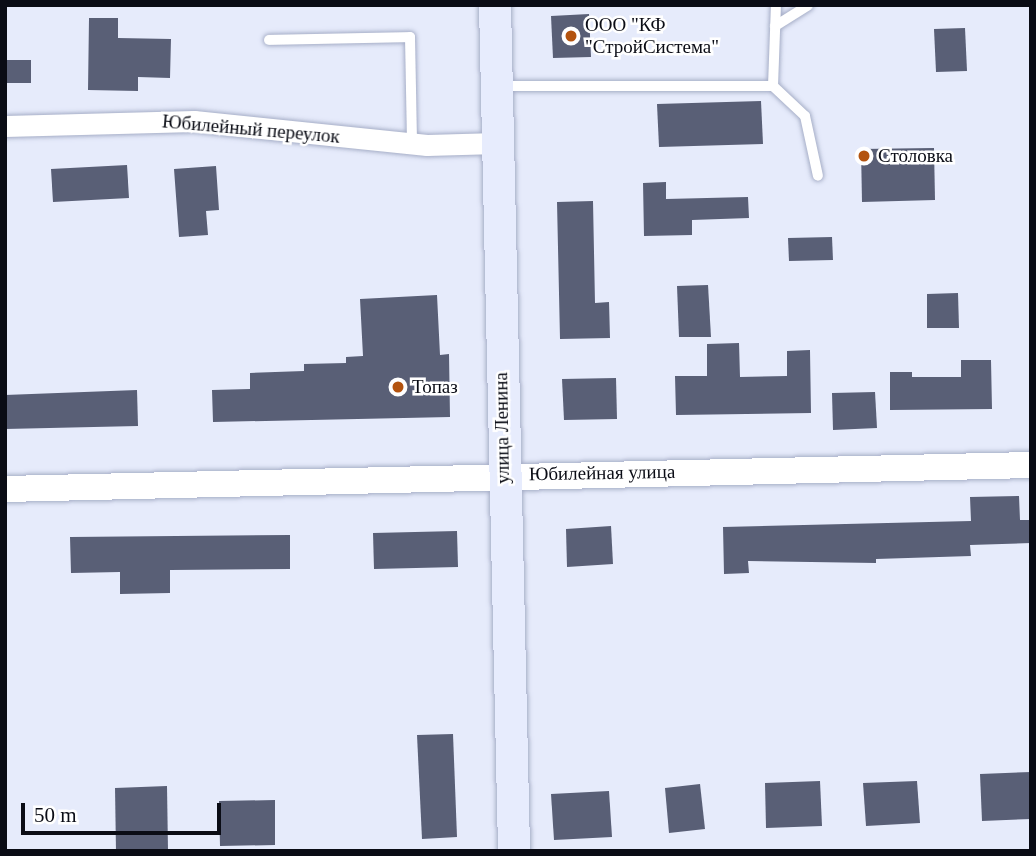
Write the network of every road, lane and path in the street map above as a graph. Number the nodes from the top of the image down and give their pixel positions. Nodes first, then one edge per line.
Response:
1 (495, 5) edge
2 (776, 5) edge
3 (808, 5) edge
4 (775, 26) junction
5 (269, 40) dead end
6 (497, 86) junction
7 (773, 86) junction
8 (5, 126) edge
9 (497, 143) junction
10 (412, 144) junction
11 (818, 176) dead end
12 (1031, 465) edge
13 (502, 475) junction
14 (5, 489) edge
15 (514, 851) edge

1 - 6 main road, улица Ленина
2 - 4 lane
3 - 4 lane
4 - 7 lane
5 - 10 lane
6 - 7 lane
6 - 9 main road, улица Ленина
7 - 11 lane
8 - 10 street, Юбилейный переулок
9 - 10 street, Юбилейный переулок
9 - 13 main road, улица Ленина
12 - 13 street, Юбилейная улица
13 - 14 street, Юбилейная улица
13 - 15 main road, улица Ленина

